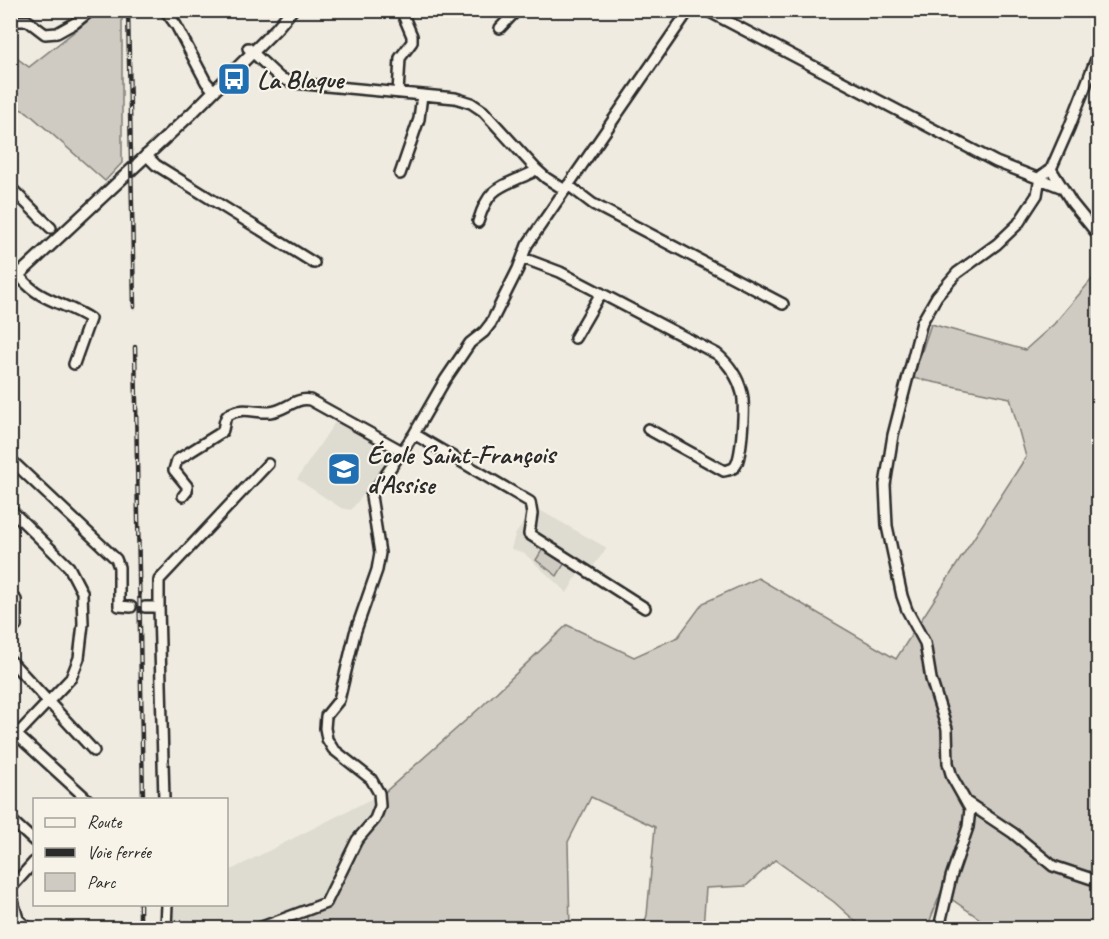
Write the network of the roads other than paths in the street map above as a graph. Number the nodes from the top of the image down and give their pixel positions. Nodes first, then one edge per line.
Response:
1 (92, 10) edge
2 (165, 10) edge
3 (290, 10) edge
4 (402, 10) edge
5 (517, 10) edge
6 (688, 10) edge
7 (706, 10) edge
8 (10, 21) edge
9 (500, 27) dead end
10 (250, 50) junction
11 (1098, 54) edge
12 (212, 88) junction
13 (398, 93) junction
14 (422, 95) junction
15 (146, 154) junction
16 (536, 169) junction
17 (1051, 169) junction
18 (400, 174) dead end
19 (1040, 177) junction
20 (10, 187) edge
21 (567, 188) junction
22 (1063, 188) junction
23 (107, 192) junction
24 (478, 222) dead end
25 (51, 228) dead end
26 (1098, 235) edge
27 (523, 258) junction
28 (315, 263) dead end
29 (22, 279) junction
30 (10, 283) edge
31 (10, 291) edge
32 (601, 293) junction
33 (783, 304) dead end
34 (574, 338) dead end
35 (74, 364) dead end
36 (648, 429) dead end
37 (414, 434) junction
38 (402, 451) junction
39 (10, 459) edge
40 (268, 464) dead end
41 (183, 496) dead end
42 (10, 509) edge
43 (10, 601) edge
44 (131, 607) dead end
45 (145, 607) dead end
46 (159, 607) junction
47 (645, 608) dead end
48 (10, 620) edge
49 (10, 660) edge
50 (50, 702) junction
51 (14, 738) edge
52 (94, 751) dead end
53 (86, 798) edge
54 (164, 798) edge
55 (968, 803) junction
56 (10, 819) edge
57 (33, 840) edge
58 (33, 863) edge
59 (1098, 881) edge
60 (10, 889) edge
61 (167, 906) edge
62 (28, 928) edge
63 (166, 928) edge
64 (259, 928) edge
65 (939, 928) edge

1 - 8 street
2 - 12 street
3 - 10 main road
4 - 13 street
5 - 9 street
6 - 21 street
7 - 19 street
10 - 12 main road
10 - 13 street
11 - 17 street
12 - 15 main road
13 - 14 street
14 - 16 street
14 - 18 street
15 - 23 main road
15 - 28 street
16 - 21 street
16 - 24 street
17 - 19 street
17 - 22 street
19 - 22 street
19 - 55 street
20 - 25 street
21 - 27 street
21 - 33 street
22 - 26 street
23 - 29 main road
23 - 30 main road
27 - 32 street
27 - 37 street
29 - 31 main road
29 - 35 street
32 - 34 street
32 - 36 street
37 - 38 street
37 - 47 street
38 - 41 street
38 - 64 street
39 - 44 street
40 - 46 street
42 - 50 street
43 - 48 street
45 - 46 street
46 - 54 street
49 - 50 street
50 - 51 street
50 - 52 street
51 - 53 street
55 - 59 street
55 - 65 street
56 - 57 street
58 - 60 street
60 - 62 street
61 - 63 street

